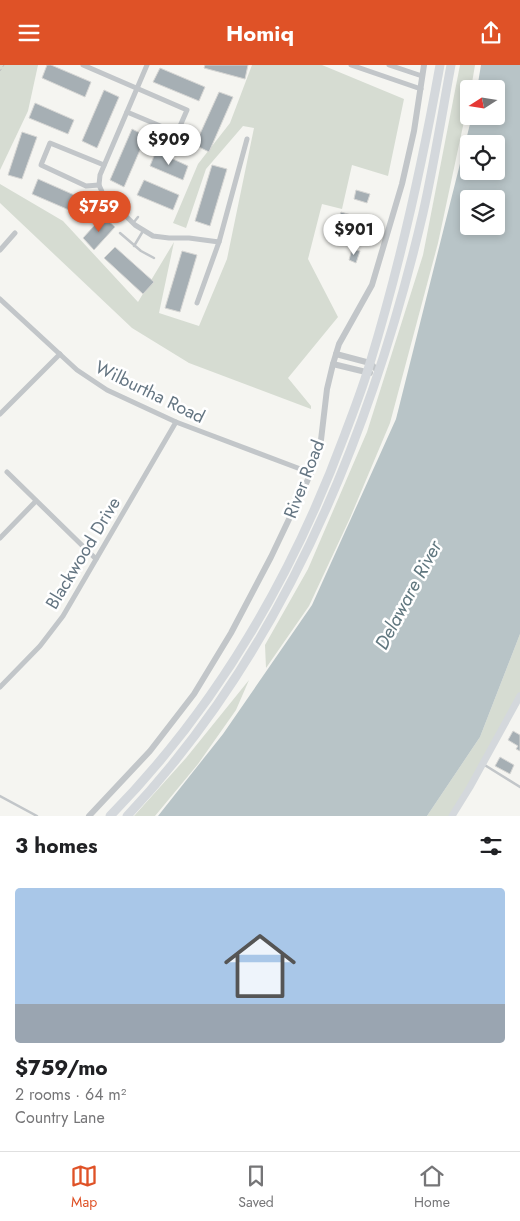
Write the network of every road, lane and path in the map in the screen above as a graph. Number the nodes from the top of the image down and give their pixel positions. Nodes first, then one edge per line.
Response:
1 (4, 65) edge
2 (82, 65) edge
3 (146, 65) edge
4 (351, 65) edge
5 (389, 65) edge
6 (424, 65) edge
7 (440, 65) edge
8 (450, 65) edge
9 (0, 71) edge
10 (422, 76) junction
11 (137, 89) junction
12 (421, 89) junction
13 (127, 112) junction
14 (247, 139) dead end
15 (104, 165) junction
16 (99, 185) junction
17 (138, 217) dead end
18 (133, 223) junction
19 (143, 231) junction
20 (15, 233) dead end
21 (120, 233) dead end
22 (219, 242) junction
23 (134, 247) junction
24 (0, 250) edge
25 (154, 258) dead end
26 (0, 299) edge
27 (197, 303) dead end
28 (60, 354) junction
29 (336, 354) junction
30 (370, 363) junction
31 (332, 364) junction
32 (379, 372) junction
33 (367, 373) junction
34 (0, 414) edge
35 (176, 422) junction
36 (7, 472) dead end
37 (311, 473) junction
38 (36, 501) junction
39 (0, 538) edge
40 (96, 559) junction
41 (0, 687) edge
42 (520, 696) edge
43 (483, 764) junction
44 (520, 787) edge
45 (0, 796) edge
46 (37, 816) edge
47 (88, 816) edge
48 (110, 816) edge
49 (127, 816) edge
50 (452, 816) edge

1 - 9 path
2 - 11 street
3 - 11 street
4 - 12 street
5 - 10 street
6 - 10 street, River Road
7 - 30 highway, River Road
8 - 32 highway, River Road
10 - 12 street, River Road
11 - 13 street
11 - 13 street
12 - 29 street, River Road
13 - 15 street
14 - 22 street
15 - 16 street
15 - 16 street
16 - 18 street
17 - 18 lane
18 - 19 street
19 - 22 street
19 - 23 lane
20 - 24 street
21 - 23 lane
22 - 27 street
23 - 25 lane
26 - 28 street, Wilburtha Road
28 - 34 street
28 - 35 street, Wilburtha Road
29 - 30 street
29 - 31 street, River Road
30 - 32 street
30 - 33 highway, River Road
31 - 33 street
31 - 37 street, River Road
32 - 33 street
32 - 49 highway, River Road
33 - 48 highway, River Road
35 - 37 street, Wilburtha Road
35 - 40 street, Blackwood Drive
36 - 38 street
37 - 47 street, River Road
38 - 39 street
38 - 40 street
40 - 41 street, Blackwood Drive
42 - 43 main road
43 - 44 lane
43 - 50 main road
45 - 46 lane

